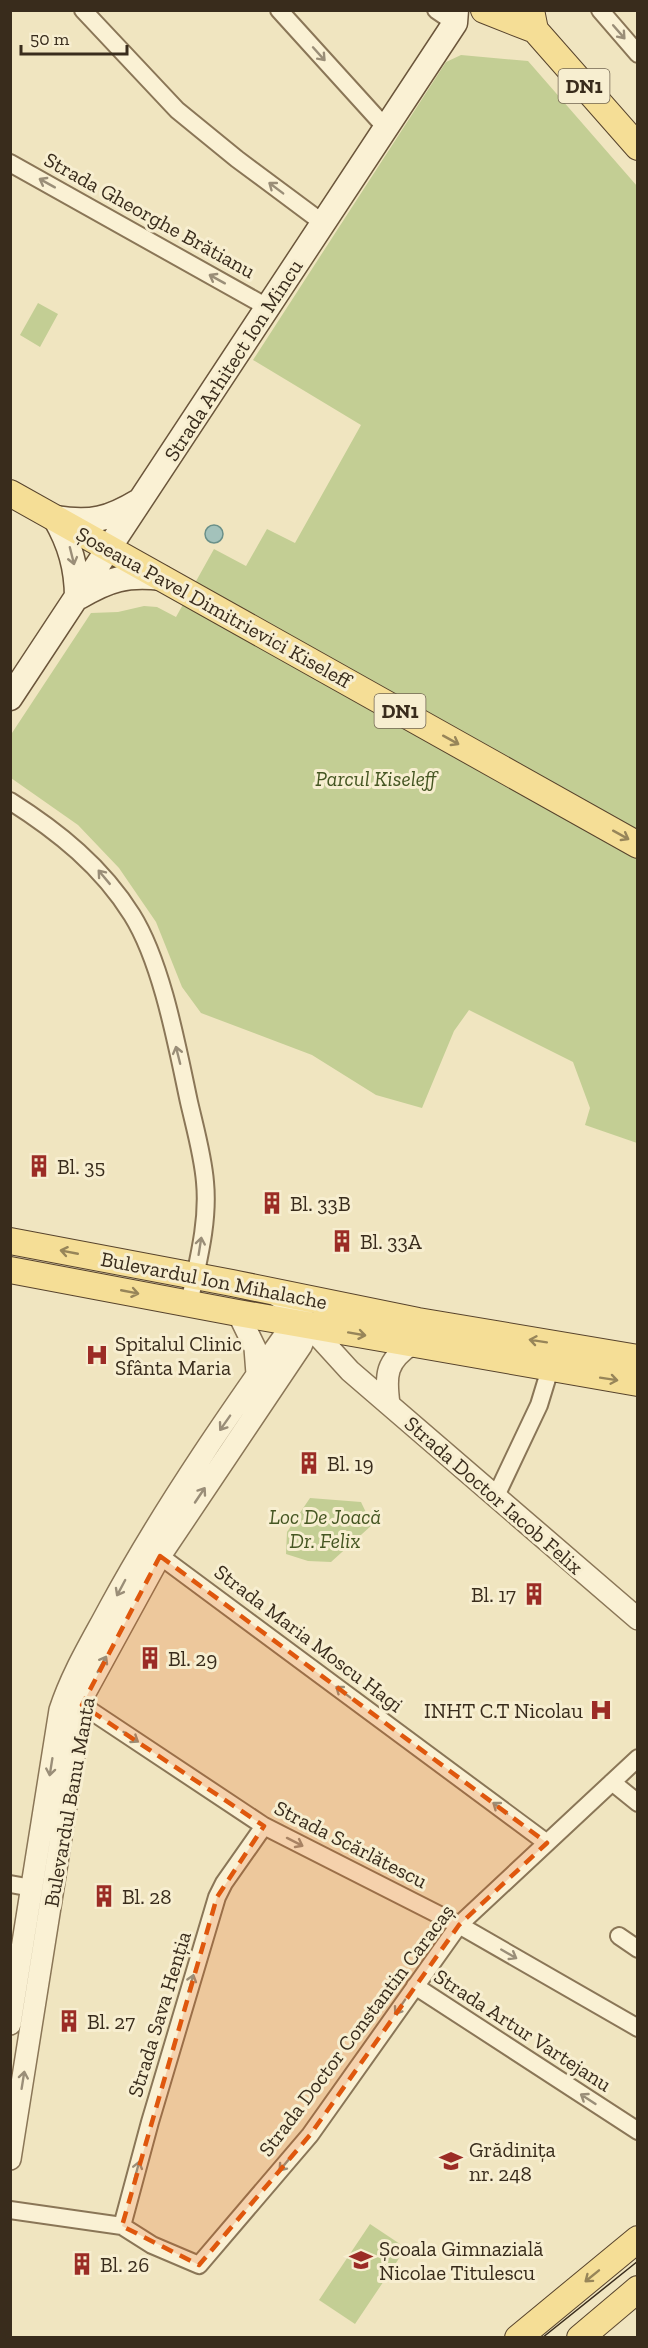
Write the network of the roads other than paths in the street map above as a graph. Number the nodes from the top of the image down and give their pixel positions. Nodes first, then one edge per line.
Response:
1 (83, 10) edge
2 (279, 10) edge
3 (600, 10) edge
4 (486, 11) edge
5 (449, 15) edge
6 (533, 20) edge
7 (638, 54) edge
8 (386, 128) junction
9 (636, 143) edge
10 (10, 163) edge
11 (323, 223) junction
12 (267, 308) junction
13 (10, 493) edge
14 (141, 500) junction
15 (55, 518) junction
16 (109, 548) junction
17 (162, 578) junction
18 (77, 598) junction
19 (10, 698) edge
20 (10, 801) edge
21 (638, 844) edge
22 (10, 1241) edge
23 (10, 1270) edge
24 (195, 1276) junction
25 (189, 1304) junction
26 (238, 1313) junction
27 (300, 1332) junction
28 (415, 1333) junction
29 (638, 1358) edge
30 (550, 1369) junction
31 (257, 1374) junction
32 (638, 1383) edge
33 (389, 1404) junction
34 (495, 1498) junction
35 (160, 1556) junction
36 (638, 1619) edge
37 (82, 1705) junction
38 (638, 1758) edge
39 (612, 1782) junction
40 (638, 1803) edge
41 (264, 1826) junction
42 (547, 1843) junction
43 (10, 1884) edge
44 (32, 1888) junction
45 (459, 1925) junction
46 (619, 1936) dead end
47 (638, 1949) edge
48 (415, 1986) junction
49 (10, 2024) edge
50 (638, 2028) edge
51 (638, 2131) edge
52 (10, 2159) edge
53 (10, 2210) edge
54 (122, 2226) junction
55 (634, 2248) edge
56 (638, 2289) edge
57 (518, 2337) edge
58 (580, 2337) edge

11 -> 1 street
2 -> 8 street
3 -> 7 street
4 - 5 main road, Strada Arhitect Ion Mincu
4 - 6 main road
5 - 8 main road, Strada Arhitect Ion Mincu
6 - 9 main road, DN1
8 - 11 main road, Strada Arhitect Ion Mincu
12 -> 10 street, Strada Gheorghe Brătianu
11 - 12 main road, Strada Arhitect Ion Mincu
12 - 14 main road, Strada Arhitect Ion Mincu
13 - 15 main road, Șoseaua Pavel Dimitrievici Kiseleff / DN1
14 - 15 main road
14 - 16 main road, Strada Arhitect Ion Mincu
15 - 16 main road, Șoseaua Pavel Dimitrievici Kiseleff / DN1
15 -> 18 main road
16 - 17 main road, Șoseaua Pavel Dimitrievici Kiseleff / DN1
16 - 18 main road, Strada Arhitect Ion Mincu
17 - 18 main road
17 -> 21 main road, Șoseaua Pavel Dimitrievici Kiseleff / DN1
18 - 19 main road, Strada Arhitect Ion Mincu
24 -> 20 street
24 -> 22 main road, Bulevardul Ion Mihalache
23 -> 25 main road, Bulevardul Ion Mihalache
24 - 25 street
24 - 27 main road, Bulevardul Ion Mihalache
25 - 26 main road, Bulevardul Ion Mihalache
26 - 27 main road, Bulevardul Ion Mihalache
26 - 31 street
27 - 28 main road, Bulevardul Ion Mihalache
27 - 31 street, Bulevardul Banu Manta
27 - 33 street, Strada Doctor Iacob Felix
35 -> 27 street, Bulevardul Banu Manta
29 -> 28 main road, Bulevardul Ion Mihalache
28 - 30 main road, Bulevardul Ion Mihalache
28 - 33 street
30 -> 32 main road, Bulevardul Ion Mihalache
30 - 34 street
31 -> 44 street, Bulevardul Banu Manta
33 - 34 street, Strada Doctor Iacob Felix
34 - 36 street, Strada Doctor Iacob Felix
37 -> 35 street, Bulevardul Banu Manta
42 -> 35 street, Strada Maria Moscu Hagi
37 -> 41 street, Strada Scărlătescu
52 -> 37 street, Bulevardul Banu Manta
38 - 39 street, Strada Doctor Constantin Caracaș
39 - 40 street
39 - 42 street, Strada Doctor Constantin Caracaș
41 -> 45 street, Strada Scărlătescu
54 -> 41 street, Strada Sava Henția
42 - 45 street, Strada Doctor Constantin Caracaș
43 - 44 street
44 - 49 street, Bulevardul Banu Manta
45 - 48 street, Strada Doctor Constantin Caracaș
45 -> 50 street, Strada Scărlătescu
46 - 47 street
51 -> 48 street, Strada Artur Vartejanu
48 -> 54 street, Strada Doctor Constantin Caracaș
53 - 54 street
55 -> 57 main road
56 - 58 main road

